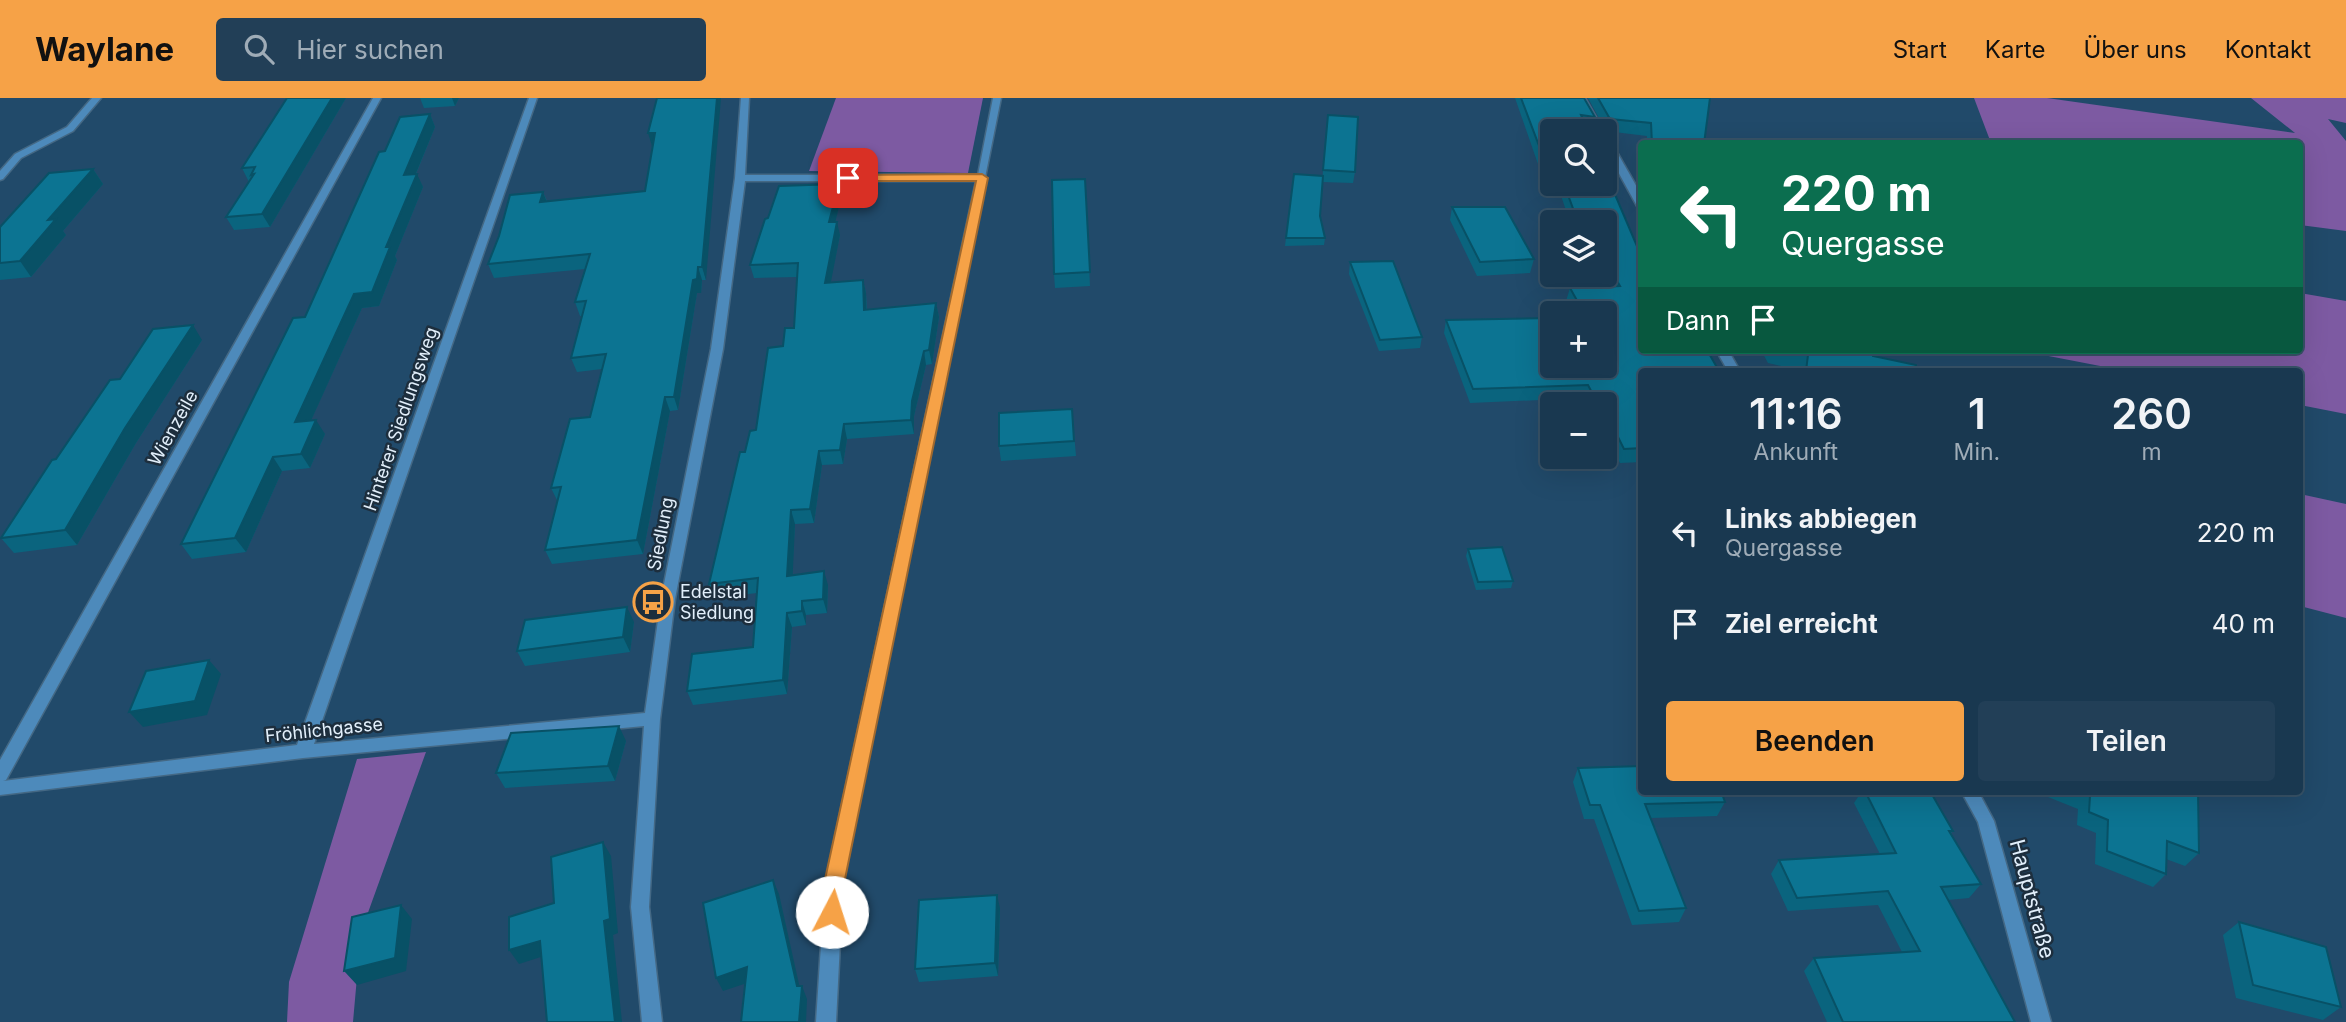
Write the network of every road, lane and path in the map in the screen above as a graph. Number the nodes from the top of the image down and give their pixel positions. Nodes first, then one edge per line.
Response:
1 (97, 98) edge
2 (377, 98) edge
3 (533, 98) edge
4 (745, 98) edge
5 (997, 98) edge
6 (1581, 98) edge
7 (1593, 119) edge
8 (1617, 161) edge
9 (0, 177) edge
10 (740, 178) junction
11 (982, 178) junction
12 (1638, 198) edge
13 (652, 719) junction
14 (303, 751) junction
15 (0, 775) edge
16 (0, 788) edge
17 (1971, 795) edge
18 (652, 1022) edge
19 (826, 1022) edge
20 (2041, 1022) edge

1 - 9 street
2 - 15 street, Wienzeile
3 - 14 street, Hinterer Siedlungsweg
4 - 10 street, Siedlung
5 - 11 street
6 - 7 street
8 - 12 street
10 - 11 street
10 - 13 street, Siedlung
11 - 19 street
13 - 14 street, Fröhlichgasse
13 - 18 street, Siedlung
14 - 16 street, Fröhlichgasse
17 - 20 street, Hauptstraße

